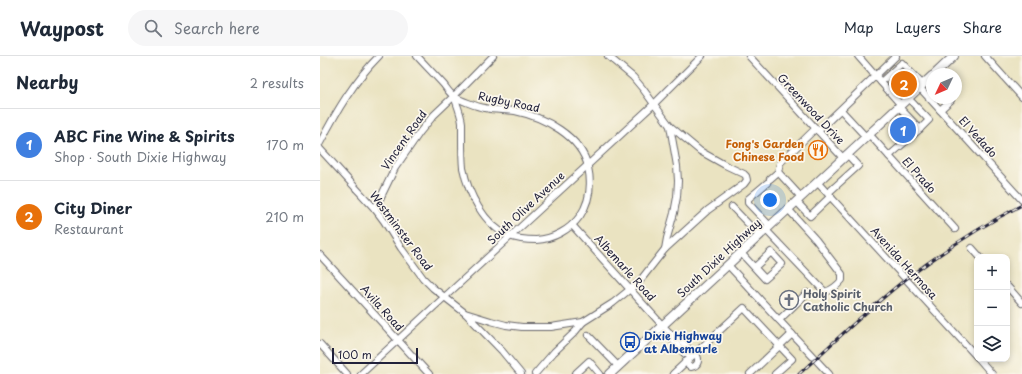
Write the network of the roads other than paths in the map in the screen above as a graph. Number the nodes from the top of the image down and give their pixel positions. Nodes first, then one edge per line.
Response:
1 (379, 56) edge
2 (417, 56) edge
3 (493, 56) edge
4 (608, 56) edge
5 (702, 56) edge
6 (749, 56) edge
7 (858, 56) edge
8 (896, 56) edge
9 (954, 56) edge
10 (989, 58) edge
11 (941, 68) edge
12 (876, 76) junction
13 (926, 81) edge
14 (881, 82) junction
15 (921, 86) junction
16 (454, 96) junction
17 (1022, 97) edge
18 (908, 98) junction
19 (654, 104) junction
20 (947, 104) edge
21 (900, 106) junction
22 (840, 110) junction
23 (940, 110) junction
24 (670, 126) junction
25 (920, 129) junction
26 (816, 130) junction
27 (867, 136) junction
28 (320, 143) edge
29 (320, 149) edge
30 (845, 156) junction
31 (889, 156) junction
32 (588, 164) junction
33 (778, 172) junction
34 (817, 182) junction
35 (829, 195) junction
36 (799, 199) junction
37 (1022, 200) edge
38 (732, 207) dead end
39 (375, 209) junction
40 (788, 209) junction
41 (572, 225) junction
42 (955, 229) dead end
43 (765, 230) junction
44 (510, 236) junction
45 (972, 248) dead end
46 (665, 249) junction
47 (741, 252) junction
48 (320, 254) edge
49 (977, 254) edge
50 (728, 265) junction
51 (754, 267) junction
52 (630, 289) junction
53 (1010, 289) edge
54 (807, 293) dead end
55 (444, 297) junction
56 (1022, 303) edge
57 (465, 312) junction
58 (779, 320) junction
59 (583, 322) junction
60 (662, 325) junction
61 (588, 334) dead end
62 (792, 334) junction
63 (398, 340) junction
64 (320, 344) edge
65 (780, 346) junction
66 (692, 354) junction
67 (974, 354) edge
68 (982, 362) edge
69 (618, 366) junction
70 (347, 374) edge
71 (361, 374) edge
72 (429, 374) edge
73 (521, 374) edge
74 (535, 374) edge
75 (577, 374) edge
76 (600, 374) edge
77 (610, 374) edge
78 (672, 374) edge
79 (750, 374) edge
80 (775, 374) edge
81 (829, 374) edge
82 (992, 374) edge

1 - 28 street
2 - 16 street
3 - 16 street, Vincent Road
4 - 19 street
5 - 19 street, South Olive Avenue
6 - 26 street, Greenwood Drive
7 - 12 street
8 - 12 street
9 - 11 main road
10 - 17 street
12 - 14 street
12 - 22 street
13 - 15 main road, South Dixie Highway
14 - 15 street, El Vedado
14 - 21 street
15 - 18 main road, South Dixie Highway
15 - 23 street, El Vedado
16 - 32 street, Rugby Road
16 - 39 street, Vincent Road
16 - 44 street
18 - 21 main road, South Dixie Highway
18 - 25 street
19 - 24 street
19 - 32 street, South Olive Avenue
20 - 23 street
21 - 25 street
21 - 27 main road, South Dixie Highway
22 - 26 street
22 - 27 street, El Prado
23 - 37 street, El Vedado
24 - 46 street
24 - 46 street, Westminster Road
25 - 31 street
26 - 30 street, Greenwood Drive
26 - 33 street
27 - 30 main road, South Dixie Highway
27 - 31 street, El Prado
29 - 39 street, Westminster Road
30 - 34 main road, South Dixie Highway
30 - 35 street, Greenwood Drive
31 - 42 street, El Prado
32 - 41 street
32 - 44 street, South Olive Avenue
33 - 36 street
33 - 43 street
34 - 35 street, Avenida Hermosa
34 - 36 main road, South Dixie Highway
35 - 36 street
35 - 67 street, Avenida Hermosa
36 - 40 main road, South Dixie Highway
38 - 43 street
39 - 55 street, Westminster Road
40 - 43 main road, South Dixie Highway
40 - 43 street
41 - 44 street
41 - 52 street, Albemarle Road
43 - 47 main road, South Dixie Highway
44 - 55 street, South Olive Avenue
45 - 49 street
46 - 52 street, Westminster Road
47 - 50 main road, South Dixie Highway
47 - 51 street
48 - 63 street, Avila Road
50 - 58 street
50 - 60 main road, South Dixie Highway
51 - 51 street
52 - 59 street, Westminster Road
52 - 60 street, Albemarle Road
53 - 56 street
54 - 58 street
55 - 57 street, Westminster Road
55 - 63 street, South Olive Avenue
57 - 59 street, Westminster Road
57 - 73 street
58 - 62 street
59 - 74 street
60 - 66 street, Albemarle Road
60 - 69 main road, South Dixie Highway
61 - 69 street
62 - 65 street
62 - 81 street
63 - 71 street, South Olive Avenue
63 - 72 street, Avila Road
64 - 70 street
65 - 66 street
65 - 79 street
65 - 80 street
66 - 78 street
68 - 82 street, Avenida Hermosa
69 - 77 main road, South Dixie Highway
75 - 76 street

